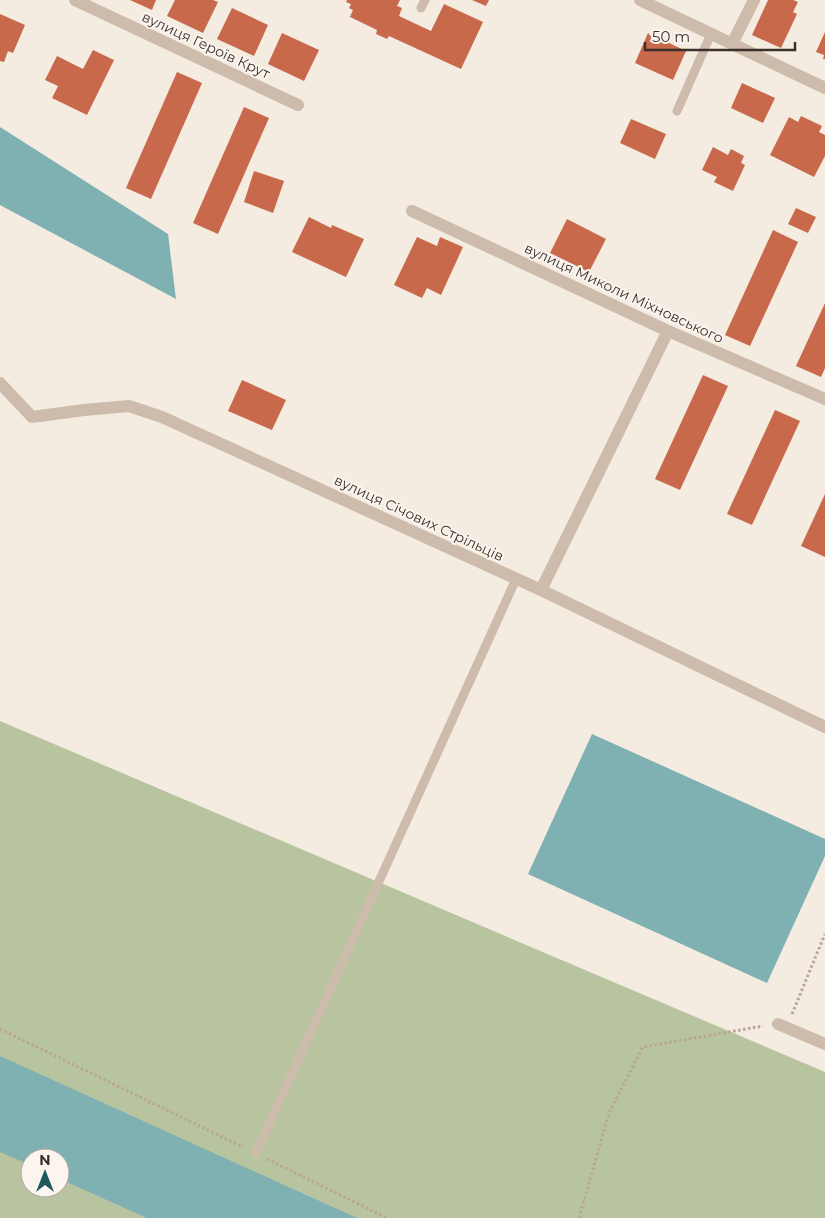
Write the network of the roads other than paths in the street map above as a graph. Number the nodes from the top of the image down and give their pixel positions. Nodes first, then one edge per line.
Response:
1 (75, 0) edge
2 (640, 0) edge
3 (754, 0) edge
4 (711, 34) junction
5 (732, 44) junction
6 (825, 88) edge
7 (298, 105) dead end
8 (677, 111) dead end
9 (412, 211) dead end
10 (668, 331) junction
11 (0, 382) edge
12 (825, 399) edge
13 (516, 579) junction
14 (542, 590) junction
15 (825, 727) edge
16 (778, 1024) road end
17 (825, 1044) edge
18 (256, 1153) road end

1 - 7 street, вулиця Героїв Крут
2 - 4 street
3 - 5 street
4 - 5 street
4 - 8 lane
5 - 6 street
9 - 10 street, вулиця Миколи Міхновського
10 - 12 street, вулиця Миколи Міхновського
10 - 14 street
11 - 13 street, вулиця Січових Стрільців
13 - 14 street, вулиця Січових Стрільців
13 - 18 lane
14 - 15 street, вулиця Січових Стрільців
16 - 17 street

